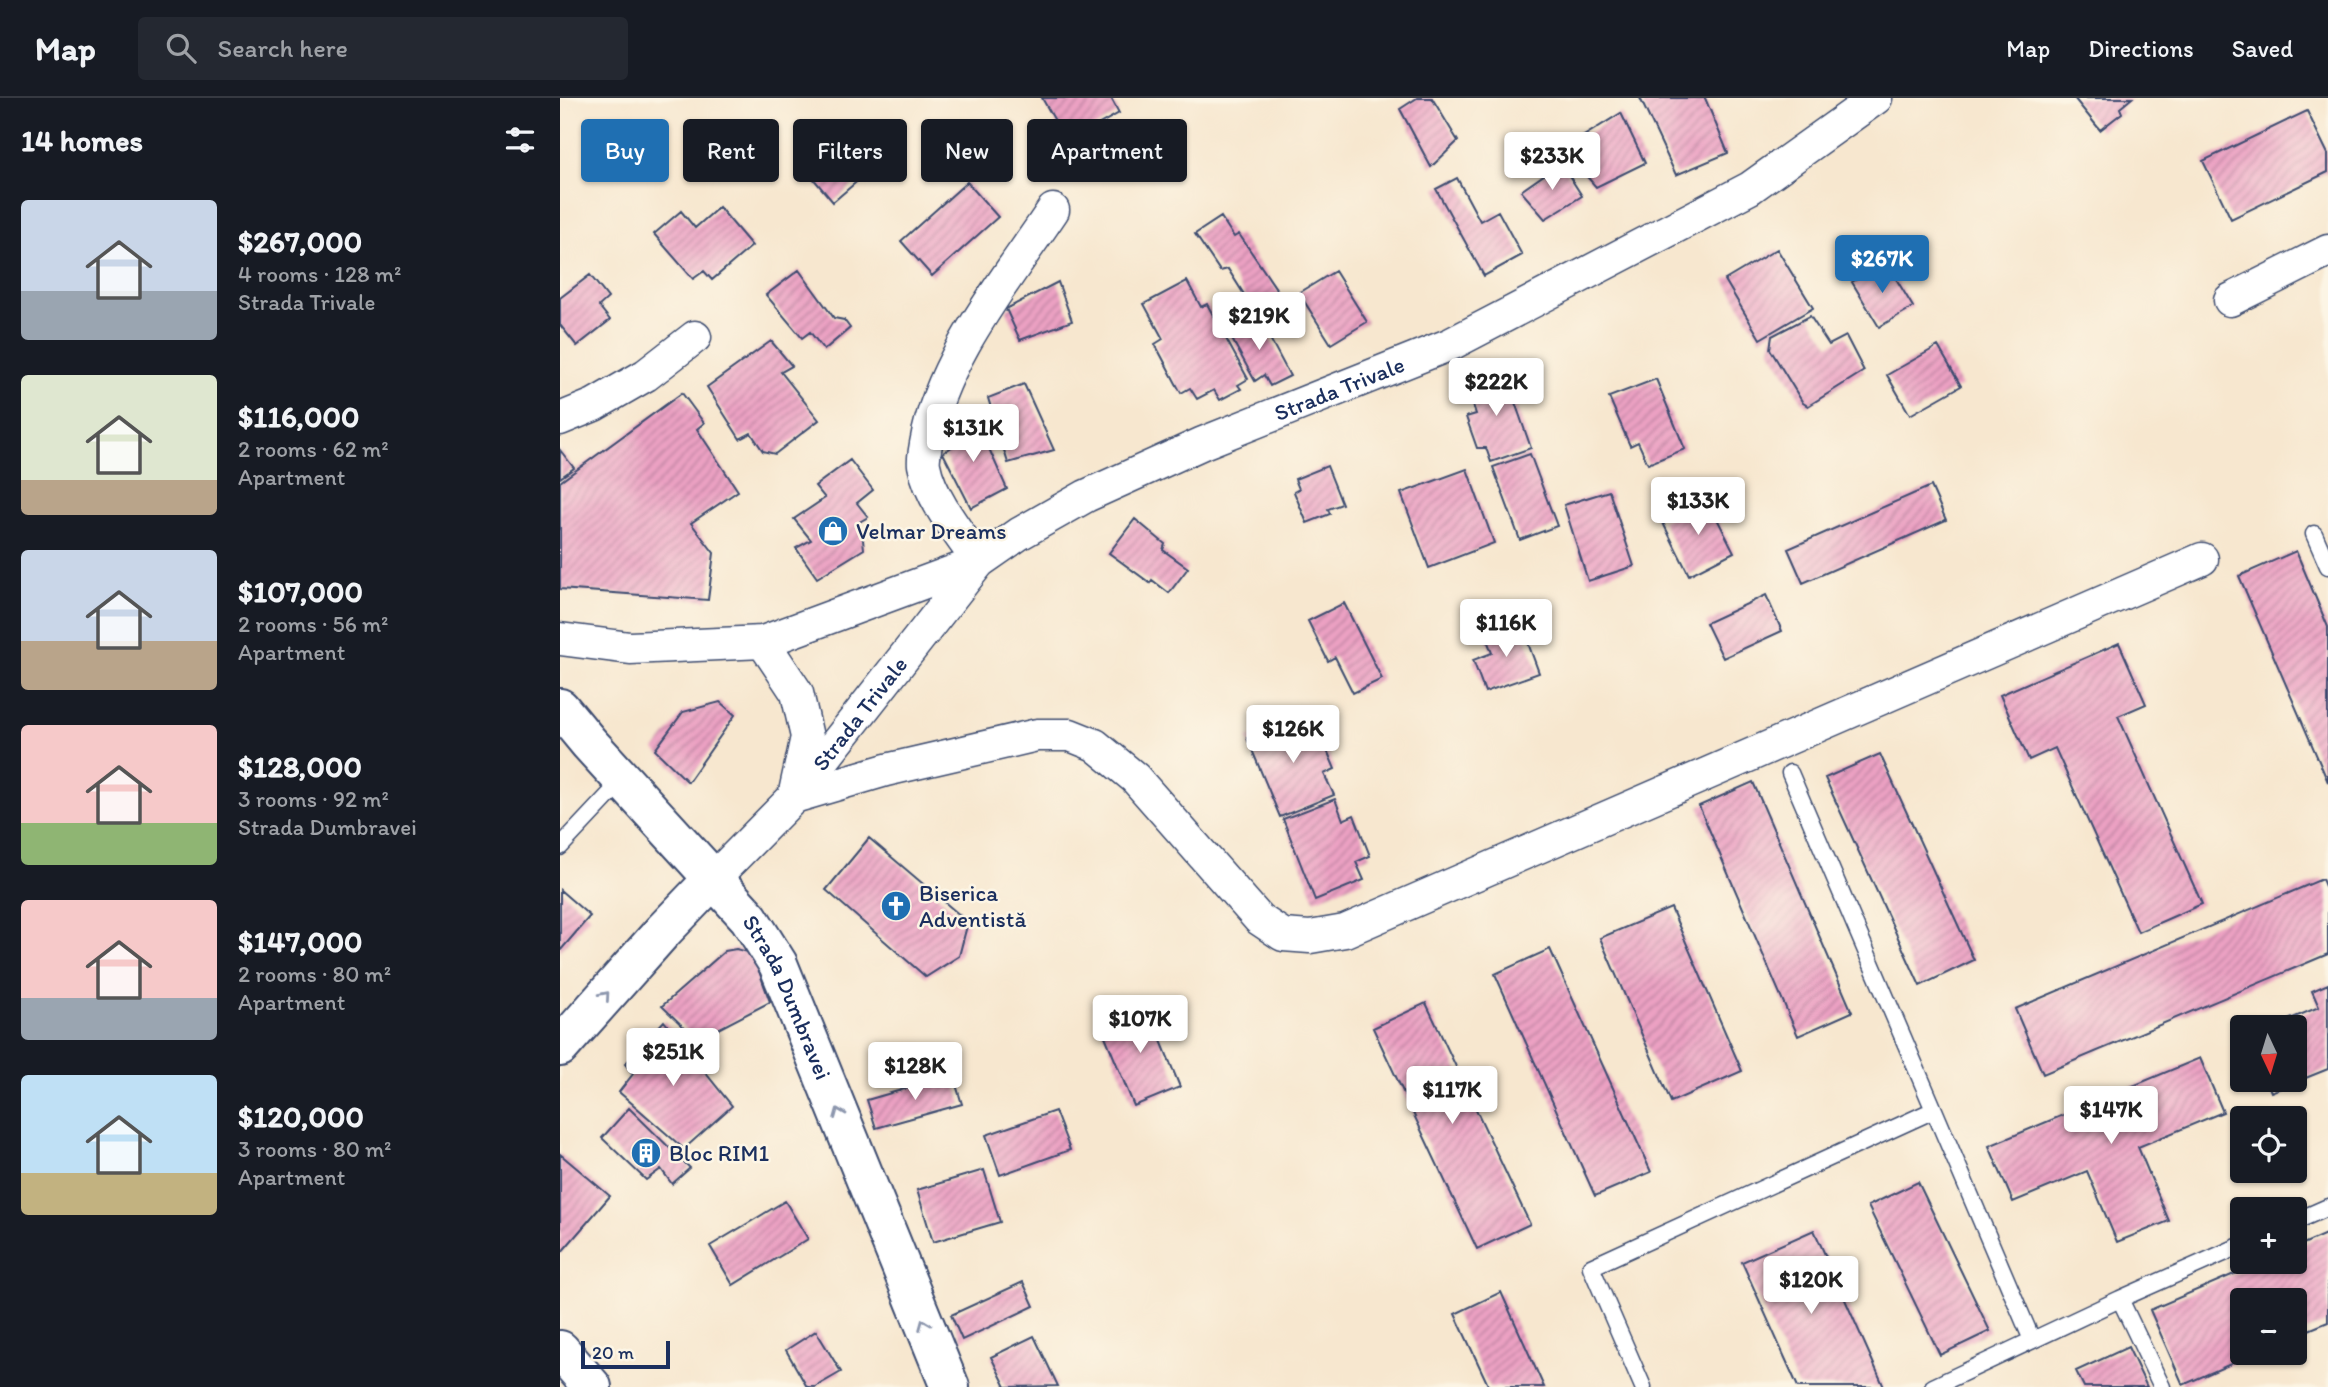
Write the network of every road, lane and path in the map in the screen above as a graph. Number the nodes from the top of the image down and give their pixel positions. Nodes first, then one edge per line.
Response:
1 (1876, 98) edge
2 (1053, 210) dead end
3 (2328, 251) edge
4 (2230, 300) dead end
5 (695, 337) dead end
6 (560, 419) edge
7 (2314, 534) dead end
8 (2203, 559) dead end
9 (979, 562) junction
10 (2328, 566) edge
11 (560, 639) edge
12 (763, 642) junction
13 (560, 708) edge
14 (560, 718) edge
15 (589, 743) junction
16 (1790, 773) dead end
17 (623, 780) junction
18 (794, 797) junction
19 (560, 846) edge
20 (714, 878) junction
21 (560, 1047) edge
22 (1934, 1110) junction
23 (2328, 1207) edge
24 (2307, 1216) edge
25 (2230, 1250) edge
26 (2120, 1299) junction
27 (2032, 1340) junction
28 (560, 1350) edge
29 (592, 1387) edge
30 (950, 1387) edge
31 (1643, 1387) edge
32 (1933, 1387) edge
33 (2162, 1387) edge

1 - 9 street, Strada Trivale
2 - 9 street
3 - 4 street
5 - 6 street
7 - 10 lane
8 - 18 street
9 - 12 street, Strada Trivale
9 - 18 street, Strada Trivale
11 - 12 street, Strada Trivale
12 - 18 street, Strada Trivale
13 - 15 main road
14 - 15 main road
15 - 17 main road, Strada Dumbravei
16 - 22 lane
17 - 19 lane
17 - 20 main road, Strada Dumbravei
18 - 20 street, Strada Trivale
21 -> 20 main road
30 -> 20 main road, Strada Dumbravei
22 - 27 lane
22 - 31 lane
23 - 24 lane
25 - 26 lane
26 - 27 lane
26 - 33 lane
27 - 32 lane
28 - 29 main road

